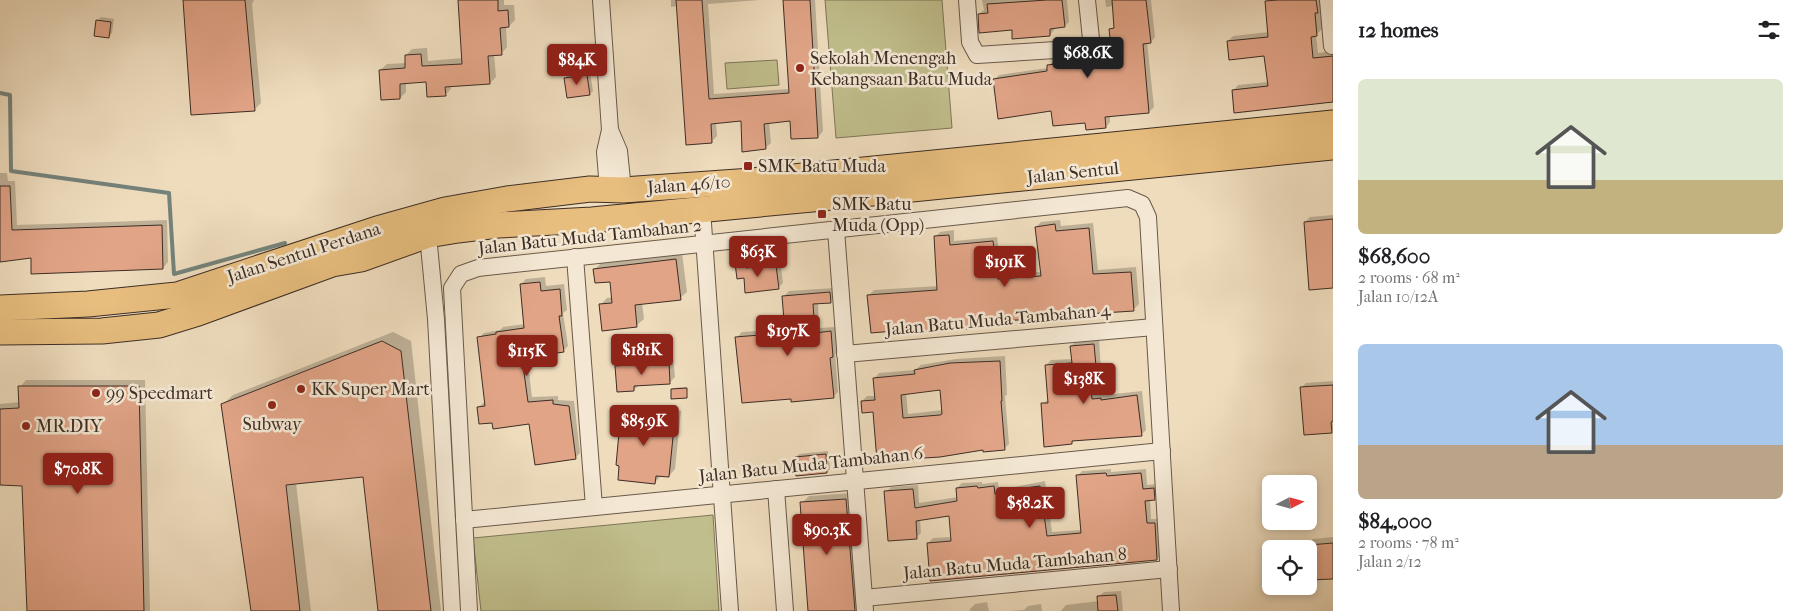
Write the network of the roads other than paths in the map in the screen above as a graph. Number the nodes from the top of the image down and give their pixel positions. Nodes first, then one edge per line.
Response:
1 (601, 0) edge
2 (967, 0) edge
3 (1087, 0) edge
4 (1328, 0) edge
5 (1332, 46) edge
6 (1333, 123) edge
7 (1333, 147) edge
8 (875, 169) joint
9 (736, 182) junction
10 (667, 187) junction
11 (615, 193) junction
12 (812, 199) joint
13 (702, 209) junction
14 (639, 215) junction
15 (592, 220) junction
16 (836, 230) junction
17 (428, 235) junction
18 (704, 244) junction
19 (575, 257) junction
20 (177, 294) junction
21 (112, 302) junction
22 (0, 308) edge
23 (146, 322) junction
24 (1154, 327) junction
25 (0, 332) edge
26 (845, 354) junction
27 (1162, 451) junction
28 (855, 481) junction
29 (776, 489) junction
30 (722, 494) junction
31 (594, 507) junction
32 (464, 520) junction
33 (1169, 569) junction
34 (864, 605) edge
35 (452, 611) edge
36 (469, 611) edge
37 (730, 611) edge
38 (785, 611) edge
39 (1172, 611) edge

1 - 11 street
2 - 3 street
4 - 5 street
6 - 8 main road, Jalan Sentul
7 - 12 main road, Jalan Sentul
8 - 9 main road, Jalan 46/10
9 - 10 main road, Jalan 46/10
9 - 13 main road
10 - 11 main road, Jalan 46/10
10 - 13 main road
11 - 14 main road
11 - 15 main road
11 - 20 main road, Jalan Sentul Perdana
12 - 13 main road, Jalan 46/10
13 - 14 main road, Jalan 46/10
13 - 18 street
14 - 15 main road
15 - 17 main road, Jalan Sentul Perdana
16 - 18 street, Jalan Batu Muda Tambahan 2
16 - 24 street, Jalan Batu Muda Tambahan 2
16 - 26 street
17 - 23 main road, Jalan Sentul Perdana
17 - 35 street
18 - 19 street, Jalan Batu Muda Tambahan 2
18 - 30 street
19 - 31 street
19 - 32 street, Jalan Batu Muda Tambahan 2
20 - 21 main road, Jalan Sentul Perdana
20 - 23 main road
21 - 22 main road, Jalan Sentul Perdana
21 - 23 main road
23 - 25 main road, Jalan Sentul Perdana
24 - 26 street, Jalan Batu Muda Tambahan 4
24 - 27 street
26 - 28 street
27 - 28 street, Jalan Batu Muda Tambahan 6
27 - 33 street
28 - 29 street, Jalan Batu Muda Tambahan 6
28 - 34 street
29 - 30 street, Jalan Batu Muda Tambahan 6
29 - 38 street
30 - 31 street, Jalan Batu Muda Tambahan 6
30 - 37 street
31 - 32 street, Jalan Batu Muda Tambahan 6
32 - 36 street
33 - 34 street, Jalan Batu Muda Tambahan 8
33 - 39 street

